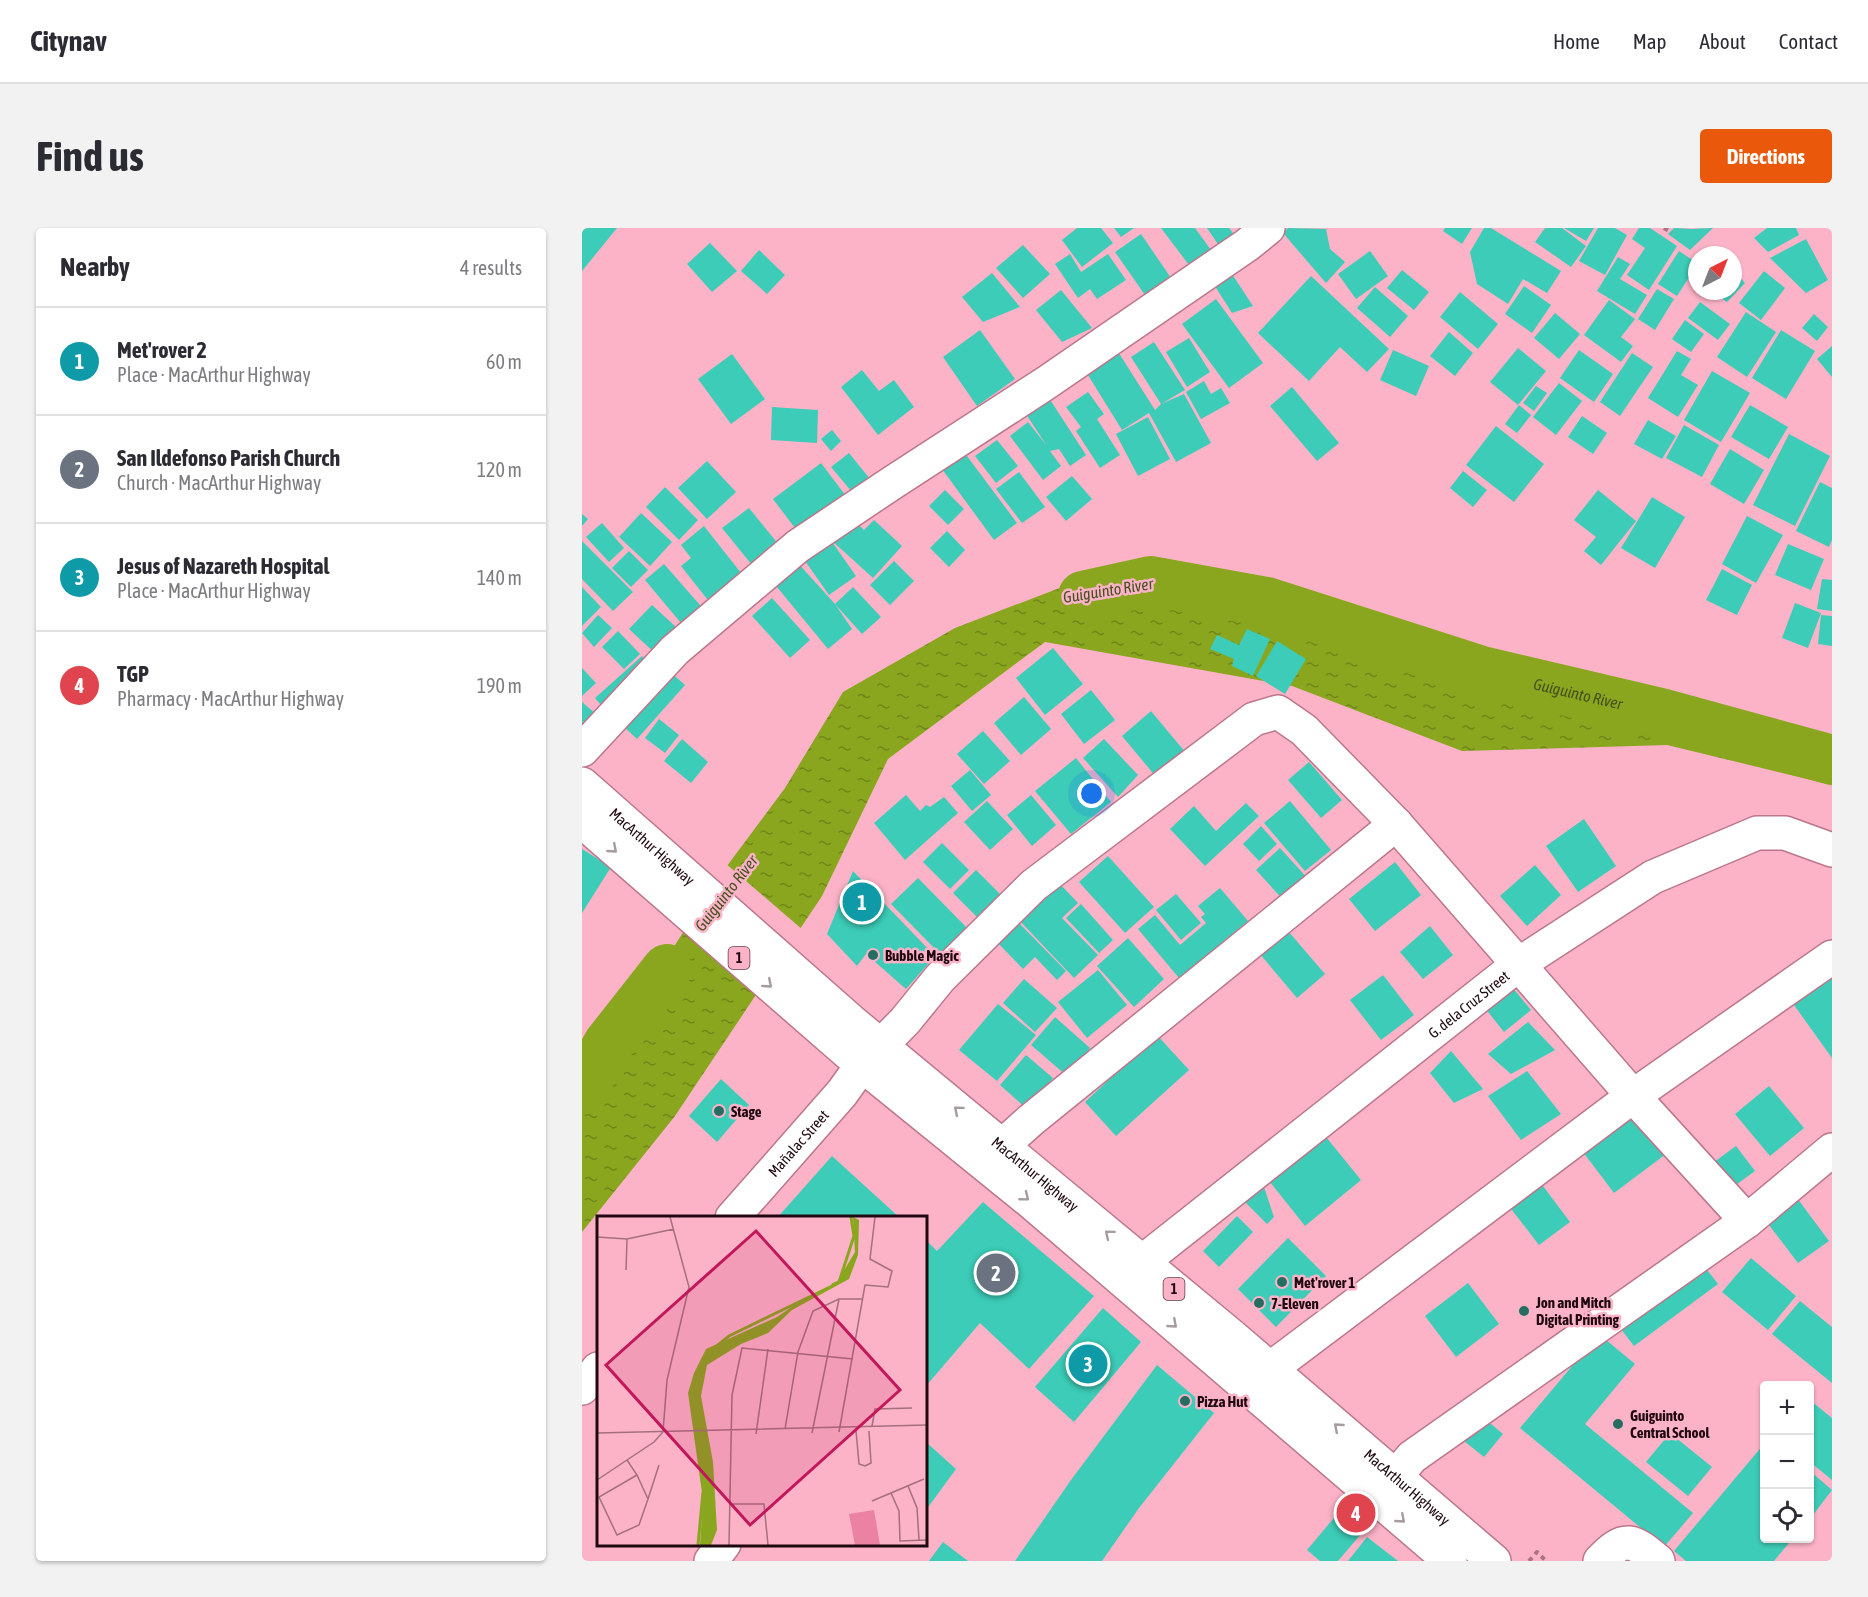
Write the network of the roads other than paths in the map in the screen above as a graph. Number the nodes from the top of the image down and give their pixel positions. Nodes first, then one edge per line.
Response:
1 (1268, 228) edge
2 (582, 750) edge
3 (582, 784) edge
4 (582, 821) edge
5 (1396, 824) junction
6 (1832, 850) edge
7 (654, 866) junction
8 (1832, 957) edge
9 (1519, 964) junction
10 (872, 1055) junction
11 (1633, 1096) junction
12 (1832, 1150) edge
13 (994, 1156) junction
14 (734, 1216) edge
15 (1747, 1221) junction
16 (1142, 1262) junction
17 (1261, 1380) junction
18 (1386, 1487) junction
19 (723, 1546) edge
20 (711, 1561) edge
21 (1450, 1561) edge
22 (1494, 1561) edge
23 (1600, 1561) edge
24 (1658, 1561) edge

1 - 2 main road
3 - 7 main road, MacArthur Highway / 1
4 -> 7 main road, MacArthur Highway / 1
5 - 9 main road
5 - 10 main road, Mañalac Street
5 - 13 main road
6 - 9 main road, G. dela Cruz Street
7 - 10 main road, MacArthur Highway / 1
8 - 11 main road
9 - 11 main road
9 - 16 main road, G. dela Cruz Street
10 - 13 main road, MacArthur Highway / 1
10 - 14 main road, Mañalac Street
11 - 15 main road
11 - 17 main road
12 - 15 main road
16 -> 13 main road, MacArthur Highway / 1
13 -> 17 main road, MacArthur Highway / 1
15 - 18 main road
16 - 17 main road, MacArthur Highway / 1
17 - 18 main road, MacArthur Highway / 1
18 -> 21 main road, MacArthur Highway / 1
18 - 22 main road, MacArthur Highway / 1
19 - 20 main road
23 - 24 main road

